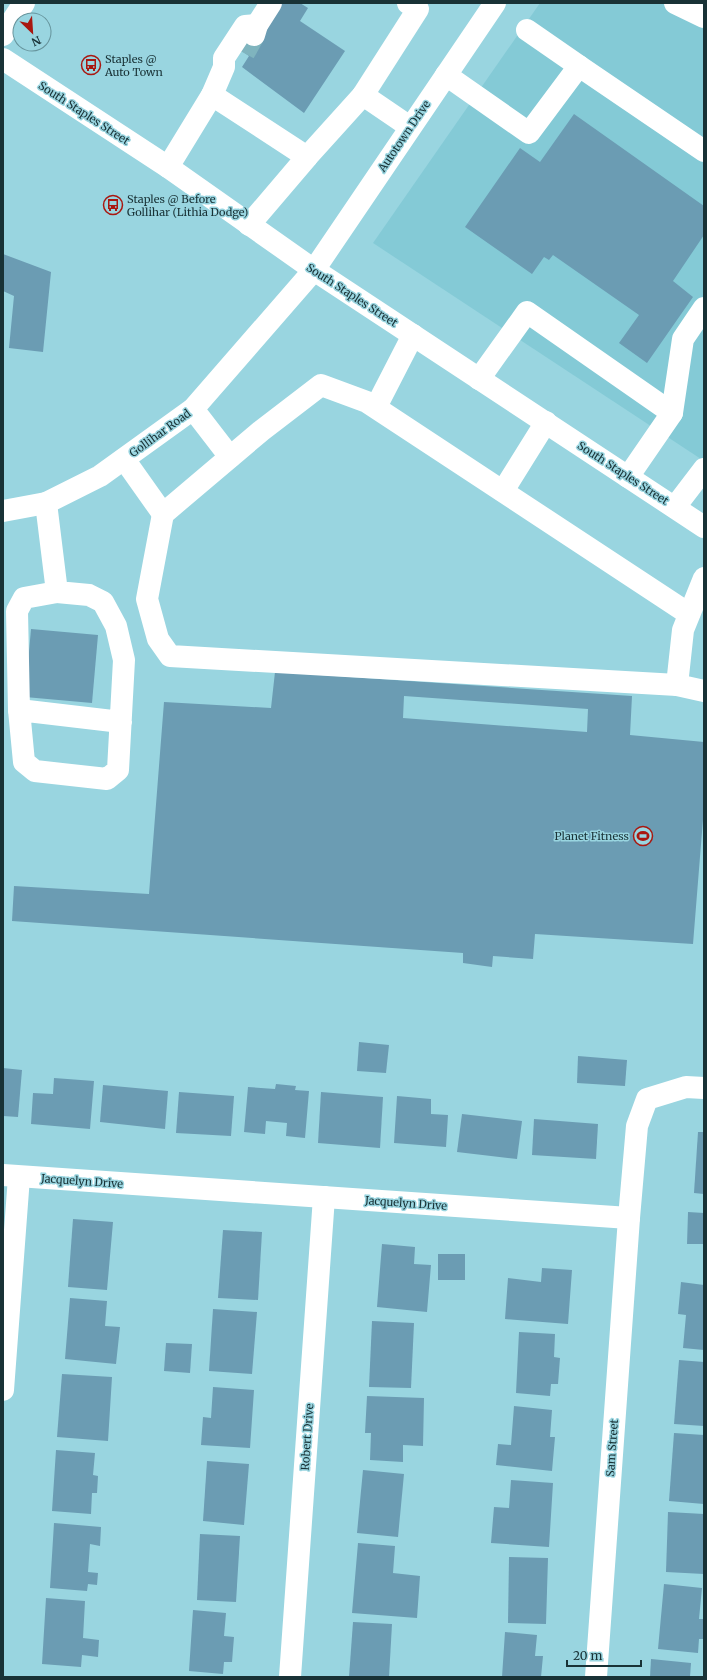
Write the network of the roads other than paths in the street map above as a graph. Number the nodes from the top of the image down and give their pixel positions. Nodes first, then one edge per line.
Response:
1 (24, 3) edge
2 (271, 3) edge
3 (496, 3) edge
4 (675, 3) edge
5 (415, 5) edge
6 (704, 17) edge
7 (527, 30) dead end
8 (3, 35) edge
9 (252, 38) junction
10 (3, 60) edge
11 (579, 66) junction
12 (224, 67) junction
13 (446, 75) junction
14 (363, 94) junction
15 (212, 95) junction
16 (410, 127) junction
17 (704, 151) edge
18 (307, 157) junction
19 (168, 167) junction
20 (249, 225) junction
21 (314, 270) junction
22 (704, 308) edge
23 (413, 335) junction
24 (480, 379) junction
25 (376, 407) junction
26 (193, 409) junction
27 (672, 413) junction
28 (546, 422) junction
29 (230, 457) junction
30 (124, 459) junction
31 (704, 470) edge
32 (628, 477) junction
33 (503, 491) junction
34 (46, 503) junction
35 (675, 507) junction
36 (3, 512) edge
37 (163, 514) junction
38 (704, 527) edge
39 (704, 578) edge
40 (57, 592) junction
41 (690, 614) junction
42 (677, 685) junction
43 (10, 688) edge
44 (704, 691) edge
45 (19, 710) junction
46 (121, 722) junction
47 (704, 1088) edge
48 (11, 1176) edge
49 (324, 1197) junction
50 (629, 1218) junction
51 (3, 1390) edge
52 (290, 1677) edge
53 (596, 1677) edge

1 - 8 street
2 - 9 street
3 - 13 street, Autotown Drive
4 - 6 street
5 - 14 street
7 - 11 street
9 - 12 street
9 - 12 street
10 - 19 street, South Staples Street
11 - 13 street
11 - 17 street
12 - 15 street
13 - 16 street, Autotown Drive
14 - 16 street
14 - 18 street
15 - 18 street
15 - 19 street
16 - 21 street, Autotown Drive
18 - 20 street
19 - 20 street, South Staples Street
20 - 21 street, South Staples Street
21 - 23 street, South Staples Street
21 - 26 street, Gollihar Road
22 - 27 street
23 - 24 street, South Staples Street
23 - 25 street
24 - 27 street
24 - 28 street, South Staples Street
25 - 29 street
25 - 33 street
26 - 29 street
26 - 30 street, Gollihar Road
27 - 32 street
28 - 32 street, South Staples Street
28 - 33 street
29 - 37 street
30 - 34 street, Gollihar Road
30 - 37 street
31 - 35 street
32 - 35 street, South Staples Street
33 - 41 street
34 - 36 street, Gollihar Road
34 - 40 street
35 - 38 street, South Staples Street
37 - 42 street
39 - 41 street
40 - 43 street
40 - 46 street
41 - 42 street
42 - 44 street
43 - 45 street
45 - 46 street
45 - 46 street
47 - 50 street
48 - 49 street, Jacquelyn Drive
48 - 51 street
49 - 50 street, Jacquelyn Drive
49 - 52 street, Robert Drive
50 - 53 street, Sam Street

